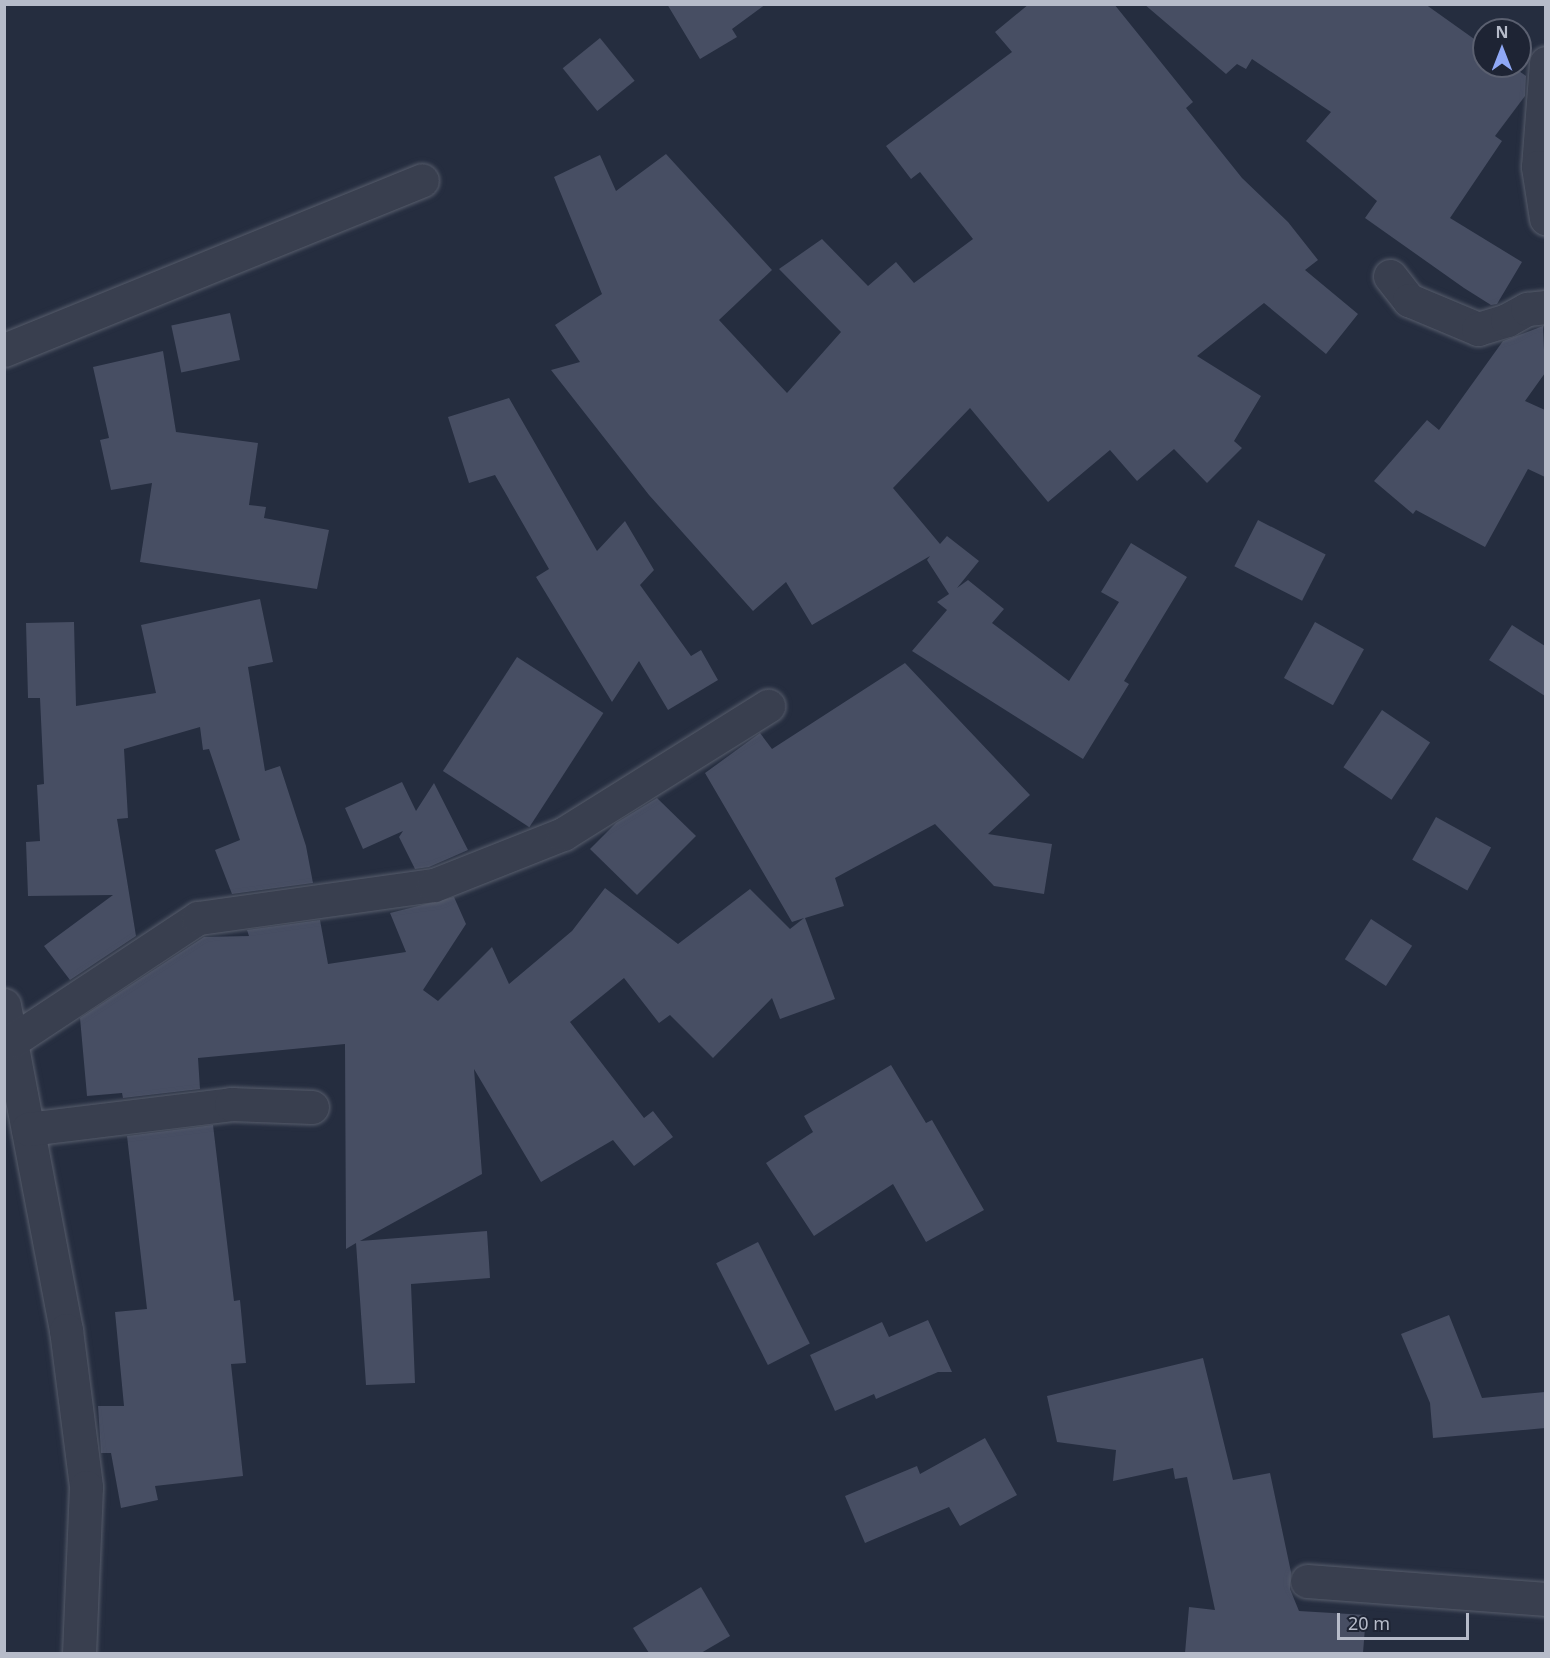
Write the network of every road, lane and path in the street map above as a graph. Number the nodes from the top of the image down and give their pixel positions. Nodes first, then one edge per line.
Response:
1 (1545, 63) edge
2 (422, 180) dead end
3 (1545, 218) edge
4 (1390, 276) dead end
5 (1545, 307) edge
6 (4, 350) edge
7 (768, 706) dead end
8 (4, 1005) edge
9 (12, 1041) junction
10 (312, 1107) dead end
11 (28, 1129) junction
12 (1307, 1581) dead end
13 (1545, 1599) edge
14 (80, 1653) edge

1 - 3 street
2 - 6 street
4 - 5 street
7 - 9 street
8 - 9 street
9 - 11 street
10 - 11 street
11 - 14 street
12 - 13 street

